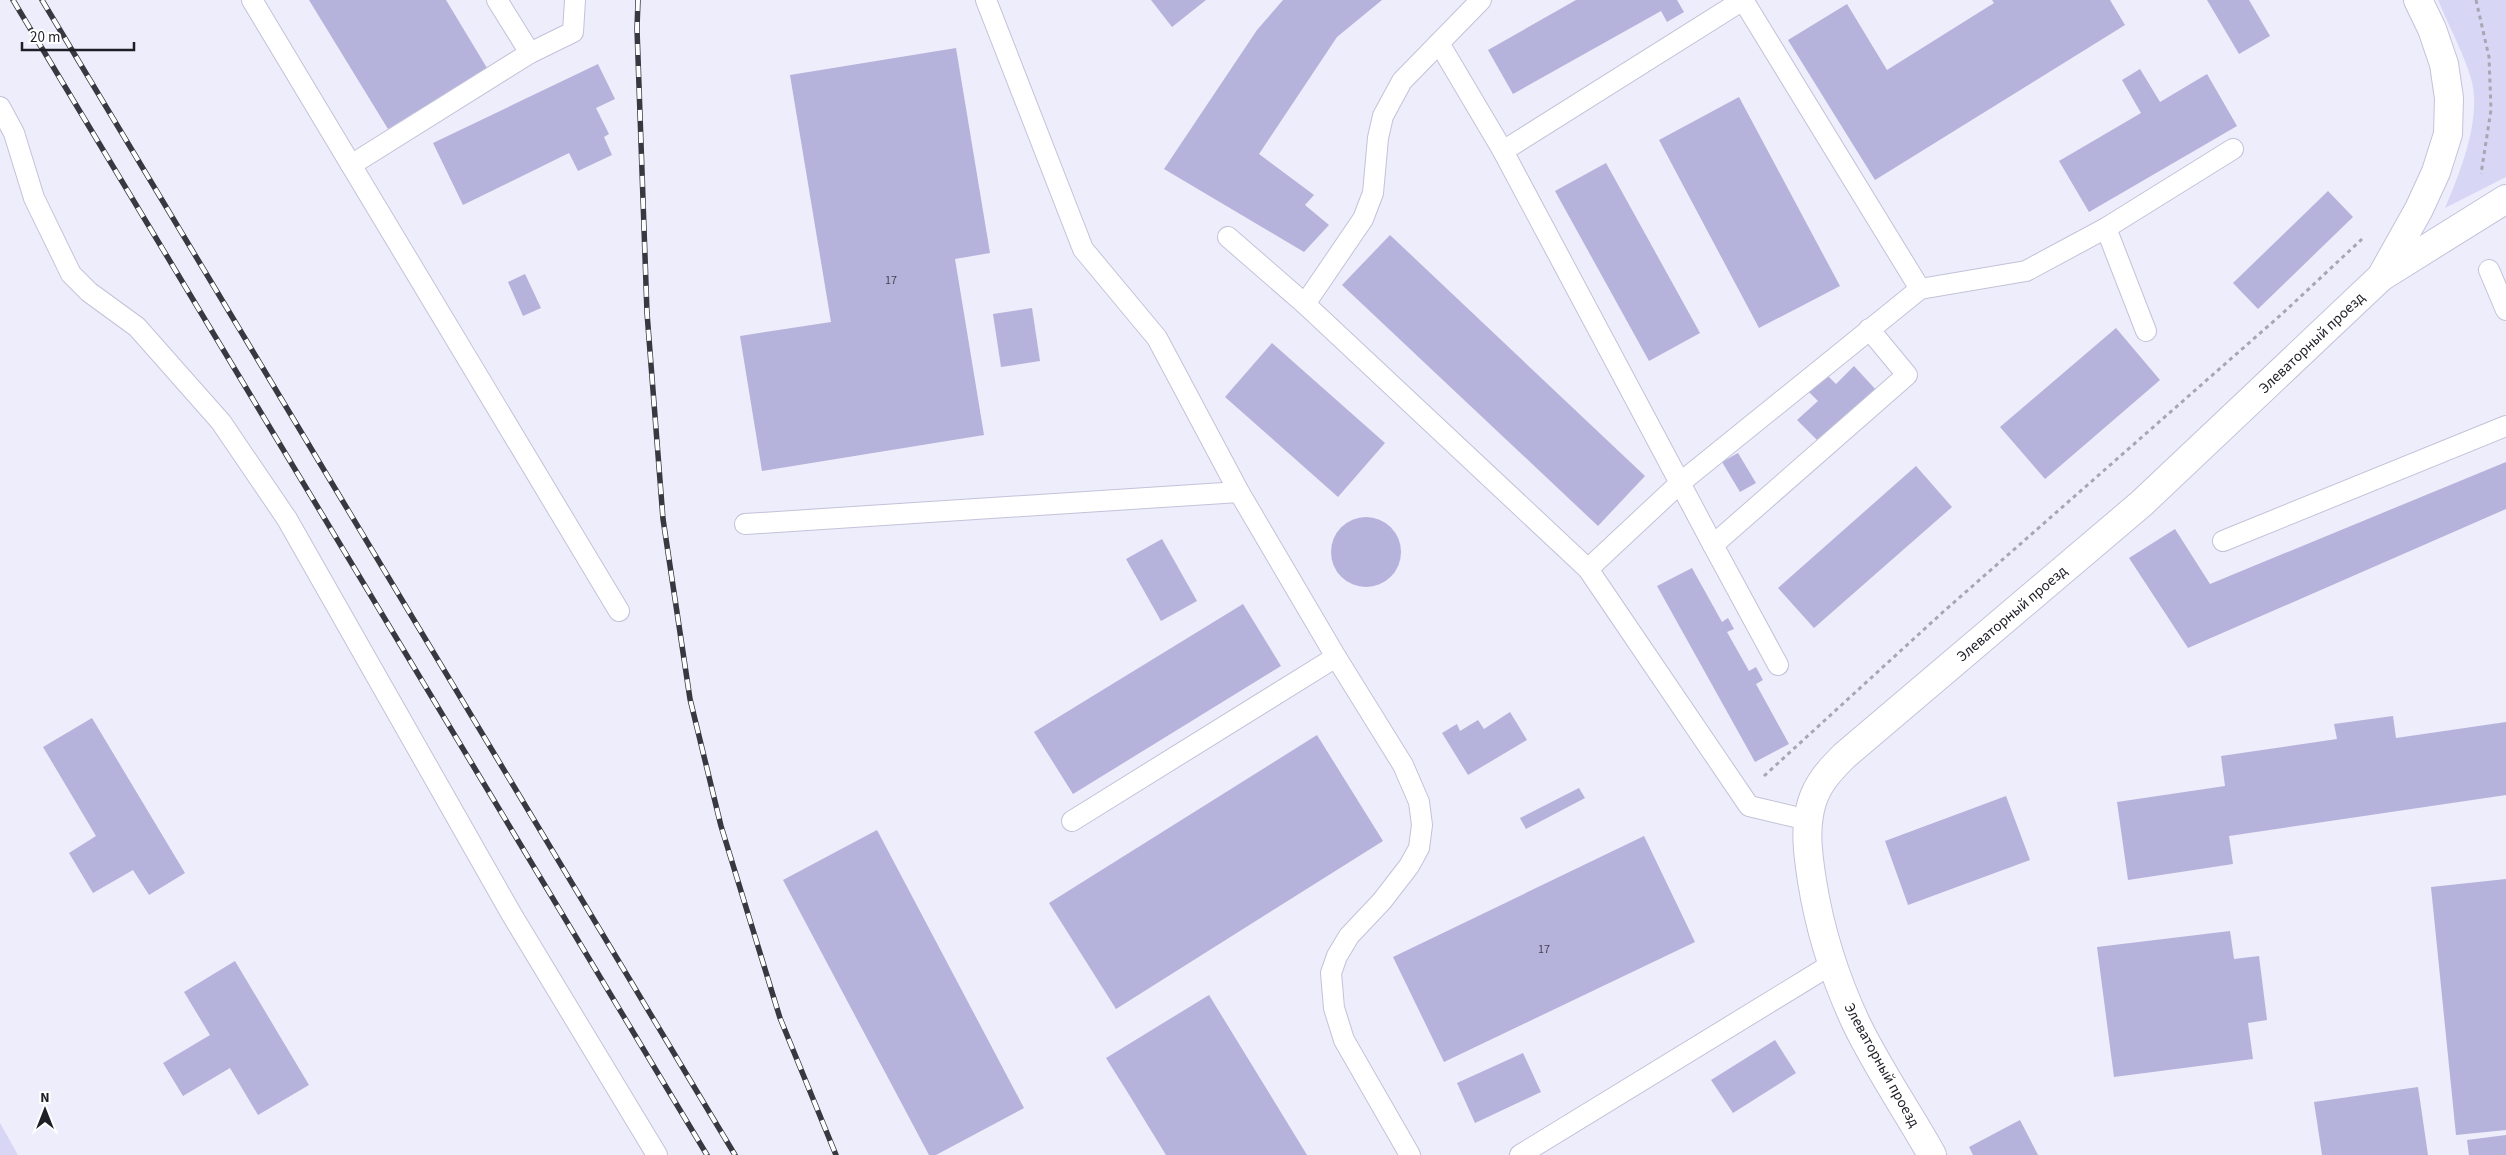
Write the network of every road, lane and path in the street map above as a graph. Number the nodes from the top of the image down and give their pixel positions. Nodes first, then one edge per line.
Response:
1 (252, 0) edge
2 (497, 0) edge
3 (575, 0) edge
4 (986, 0) edge
5 (1481, 0) edge
6 (1743, 0) edge
7 (2418, 0) edge
8 (2476, 0) edge
9 (1439, 43) junction
10 (530, 53) junction
11 (0, 107) edge
12 (2233, 149) dead end
13 (1503, 151) junction
14 (351, 165) junction
15 (2480, 182) dead end
16 (2506, 199) edge
17 (2106, 228) junction
18 (2367, 234) dead end
19 (1228, 237) dead end
20 (2489, 270) dead end
21 (2381, 277) junction
22 (1920, 289) junction
23 (1305, 304) junction
24 (2506, 310) edge
25 (1869, 329) junction
26 (2146, 331) dead end
27 (2506, 426) edge
28 (1680, 483) junction
29 (1239, 492) junction
30 (745, 524) dead end
31 (2223, 541) dead end
32 (1713, 545) junction
33 (1588, 569) junction
34 (619, 611) dead end
35 (1336, 657) junction
36 (1778, 665) dead end
37 (1742, 797) junction
38 (1808, 820) junction
39 (1072, 821) dead end
40 (1832, 964) junction
41 (657, 1155) edge
42 (1410, 1155) edge
43 (1520, 1155) edge
44 (1932, 1155) edge

1 - 14 lane
2 - 10 lane
3 - 10 lane
4 - 29 lane
5 - 9 lane
6 - 13 lane
6 - 22 lane
7 - 21 street, Элеваторный проезд
8 - 15 path
9 - 13 lane
9 - 23 lane
10 - 14 lane
11 - 41 lane
12 - 17 lane
13 - 28 lane
14 - 34 lane
16 - 21 street
17 - 22 lane
17 - 26 lane
18 - 37 path
19 - 23 lane
20 - 24 lane
21 - 38 street, Элеваторный проезд
22 - 25 lane
23 - 33 lane
25 - 28 lane
25 - 32 lane
27 - 31 lane
28 - 32 lane
28 - 33 lane
29 - 30 lane
29 - 35 lane
32 - 36 lane
33 - 37 lane
35 - 39 lane
35 - 42 lane
37 - 38 lane
38 - 40 street, Элеваторный проезд
40 - 43 lane
40 - 44 street, Элеваторный проезд

